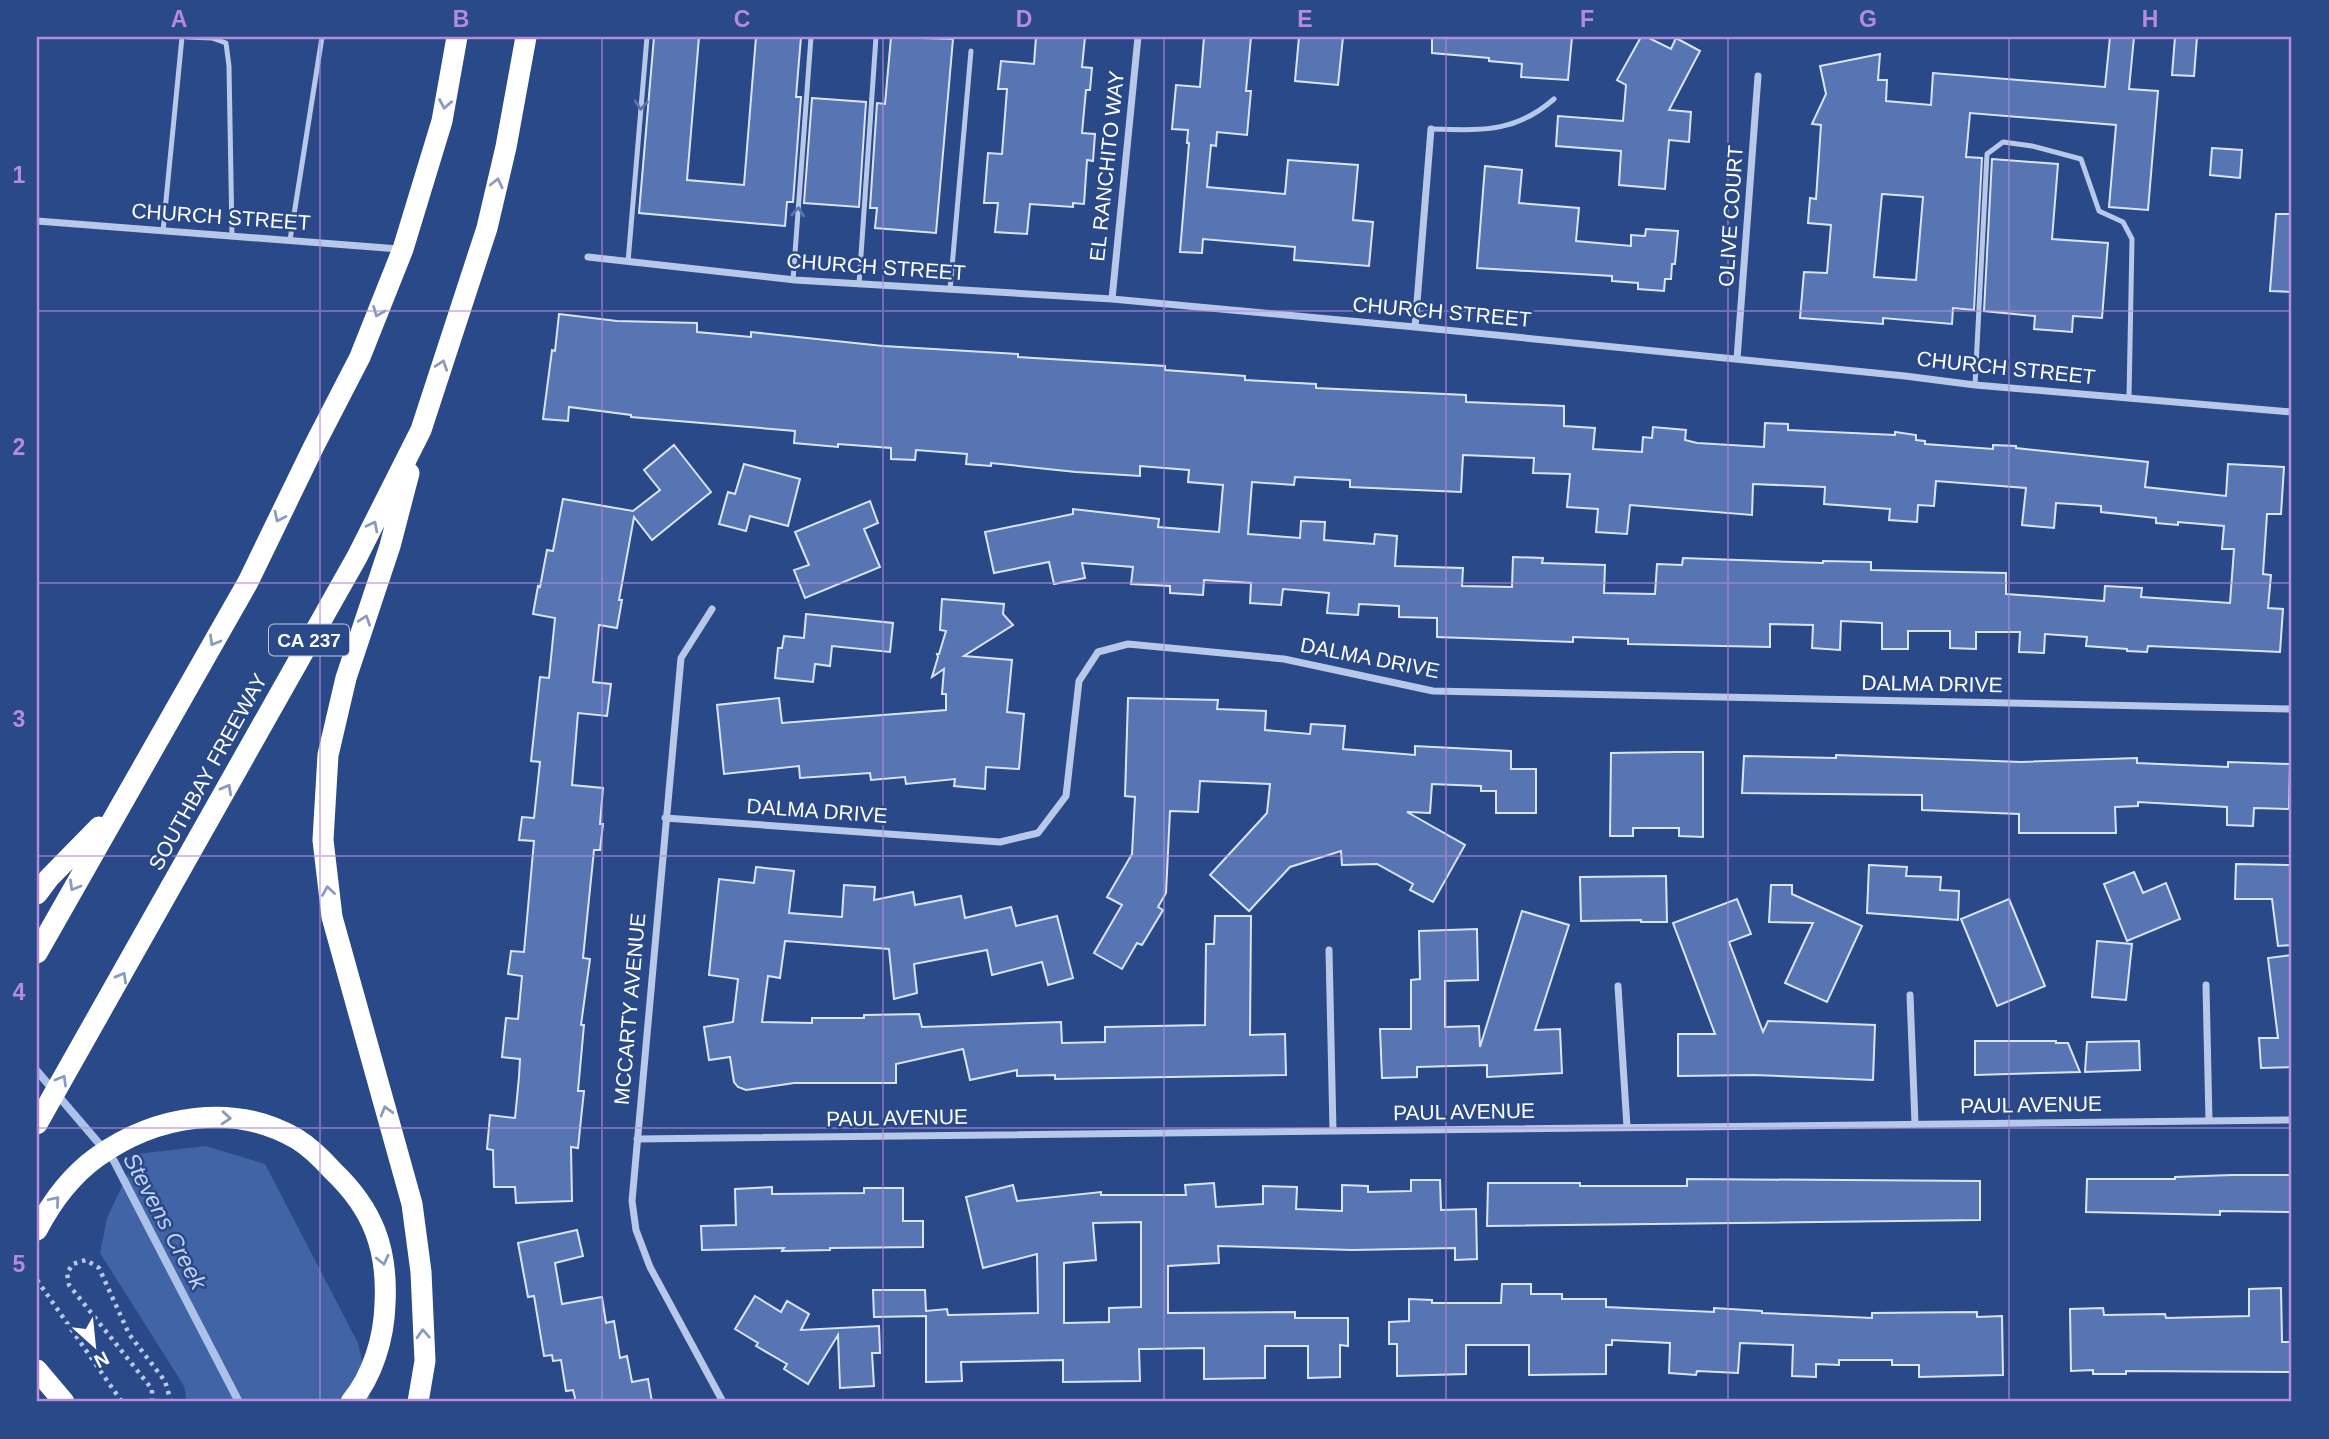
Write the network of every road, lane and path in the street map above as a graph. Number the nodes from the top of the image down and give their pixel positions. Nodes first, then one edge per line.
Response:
1 (184, 37) edge
2 (322, 37) edge
3 (457, 37) edge
4 (526, 37) edge
5 (647, 37) edge
6 (811, 37) edge
7 (876, 37) edge
8 (1138, 37) edge
9 (971, 51) dead end
10 (1758, 76) dead end
11 (1554, 99) dead end
12 (1431, 129) joint
13 (37, 221) edge
14 (163, 230) junction
15 (232, 236) junction
16 (290, 240) junction
17 (403, 249) junction
18 (588, 257) dead end
19 (628, 262) junction
20 (793, 280) junction
21 (859, 284) junction
22 (950, 289) junction
23 (1112, 299) junction
24 (1415, 327) junction
25 (1737, 359) junction
26 (1975, 385) junction
27 (2129, 398) junction
28 (2292, 412) edge
29 (421, 430) junction
30 (712, 608) dead end
31 (2292, 709) edge
32 (120, 806) junction
33 (665, 818) junction
34 (37, 894) edge
35 (1329, 950) dead end
36 (37, 953) edge
37 (2206, 985) dead end
38 (1618, 986) dead end
39 (1910, 995) dead end
40 (2292, 1120) edge
41 (2209, 1121) junction
42 (1915, 1123) junction
43 (37, 1124) edge
44 (1627, 1127) junction
45 (1333, 1131) junction
46 (637, 1139) junction
47 (37, 1230) edge
48 (37, 1280) edge
49 (37, 1371) edge
50 (64, 1402) edge
51 (122, 1402) edge
52 (152, 1402) edge
53 (171, 1402) edge
54 (351, 1402) edge
55 (418, 1402) edge
56 (723, 1402) edge

1 - 14 lane
1 - 15 lane
2 - 16 lane
3 -> 17 highway
29 -> 4 highway, SOUTHBAY FREEWAY / CA 237
5 -> 19 lane
20 -> 6 lane
7 - 21 lane
8 - 23 street, EL RANCHITO WAY
9 - 22 lane
10 - 25 street, OLIVE COURT
11 - 12 lane
12 - 24 street
13 - 14 street, CHURCH STREET
14 - 15 street, CHURCH STREET
15 - 16 street, CHURCH STREET
16 - 17 street, CHURCH STREET
17 -> 32 highway
18 - 19 street, CHURCH STREET
19 - 20 street, CHURCH STREET
20 - 21 street, CHURCH STREET
21 - 22 street, CHURCH STREET
22 - 23 street, CHURCH STREET
23 - 24 street, CHURCH STREET
24 - 25 street, CHURCH STREET
25 - 26 street, CHURCH STREET
26 - 27 street, CHURCH STREET
26 - 27 lane
27 - 28 street, CHURCH STREET
43 -> 29 highway, SOUTHBAY FREEWAY / CA 237
55 -> 29 highway
30 - 33 street, MCCARTY AVENUE
31 - 33 street, DALMA DRIVE
32 - 34 highway
32 -> 36 highway
33 - 46 street, MCCARTY AVENUE
35 - 45 street
37 - 41 street
38 - 44 street
39 - 42 street
40 - 41 street, PAUL AVENUE
41 - 42 street, PAUL AVENUE
42 - 44 street, PAUL AVENUE
44 - 45 street, PAUL AVENUE
45 - 46 street, PAUL AVENUE
46 - 56 street, MCCARTY AVENUE
47 -> 54 highway
48 - 51 path
49 - 50 highway
52 - 53 path

